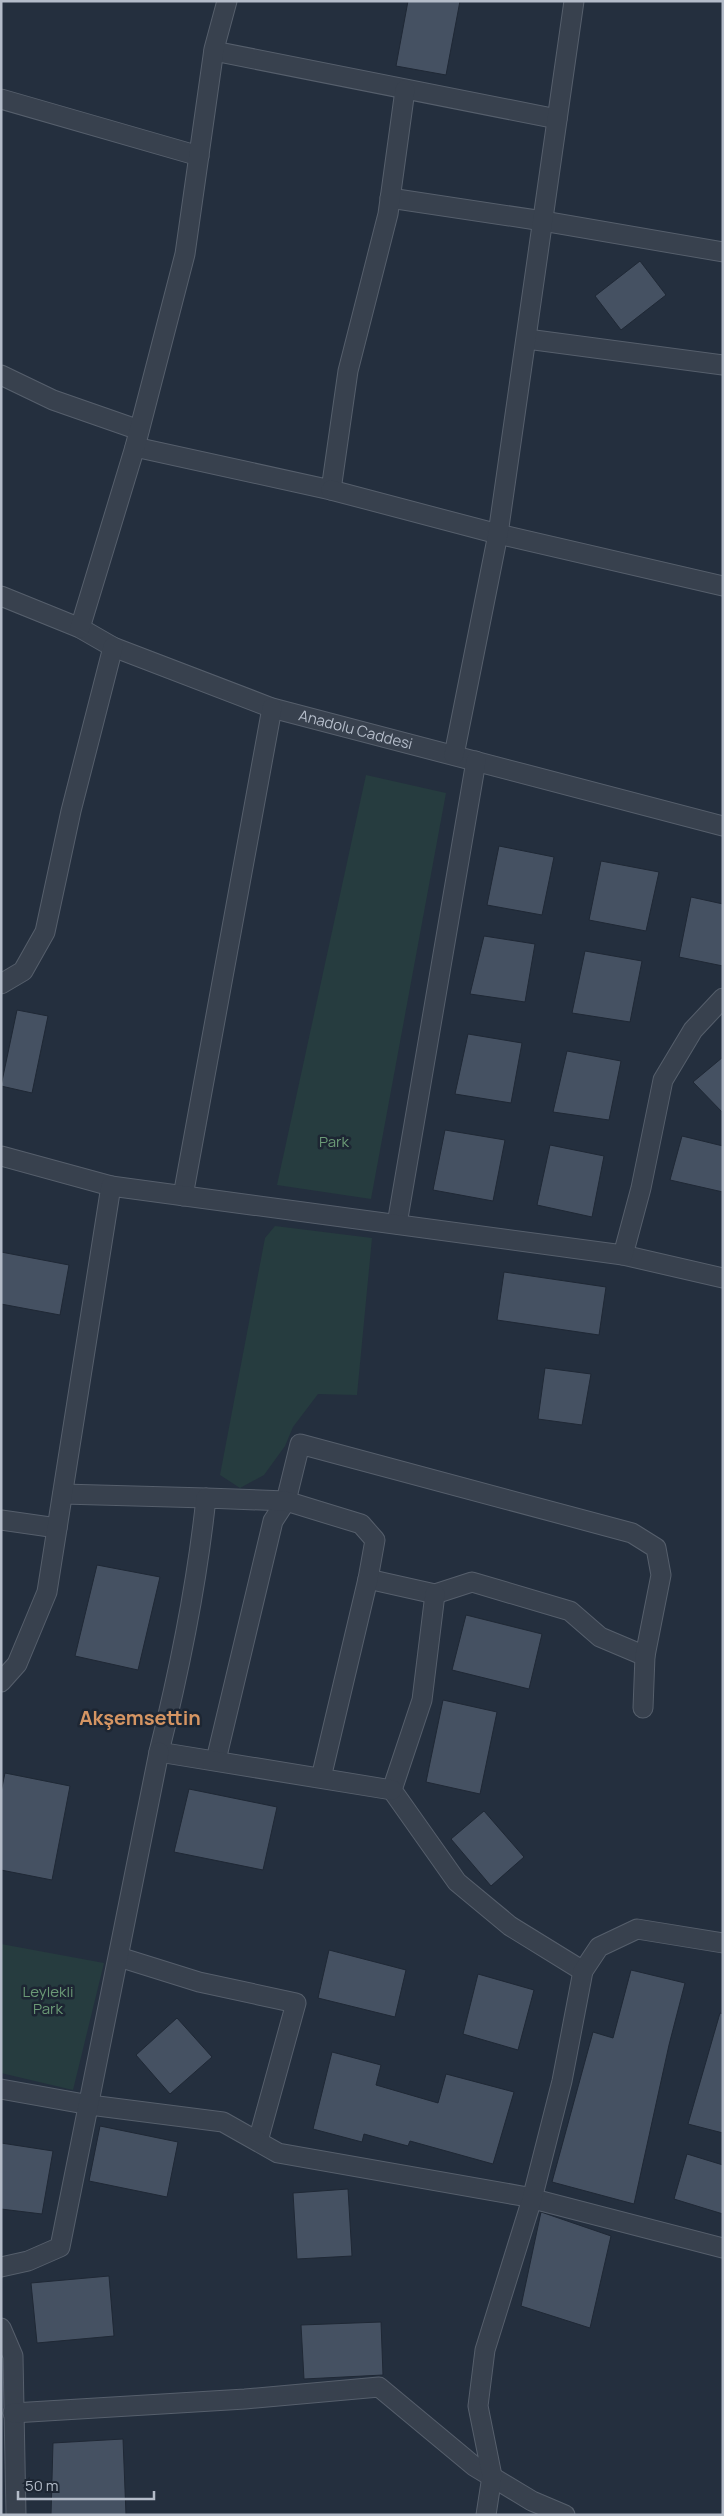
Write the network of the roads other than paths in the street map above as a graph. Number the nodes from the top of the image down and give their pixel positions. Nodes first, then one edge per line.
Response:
1 (227, 1) edge
2 (574, 1) edge
3 (214, 51) junction
4 (405, 90) junction
5 (1, 99) edge
6 (557, 119) junction
7 (199, 156) junction
8 (390, 198) junction
9 (544, 221) junction
10 (723, 252) edge
11 (527, 339) junction
12 (723, 365) edge
13 (1, 375) edge
14 (137, 438) junction
15 (331, 490) junction
16 (498, 534) junction
17 (723, 586) edge
18 (1, 596) edge
19 (80, 628) junction
20 (113, 647) junction
21 (272, 708) junction
22 (454, 755) junction
23 (476, 761) junction
24 (721, 827) edge
25 (1, 984) edge
26 (723, 998) edge
27 (2, 1153) edge
28 (111, 1186) junction
29 (183, 1196) junction
30 (397, 1224) junction
31 (623, 1255) junction
32 (723, 1278) edge
33 (63, 1494) junction
34 (206, 1498) junction
35 (286, 1501) junction
36 (1, 1520) edge
37 (57, 1528) junction
38 (368, 1579) junction
39 (435, 1594) junction
40 (645, 1656) junction
41 (1, 1682) edge
42 (643, 1708) dead end
43 (158, 1752) junction
44 (216, 1760) junction
45 (321, 1778) junction
46 (392, 1790) junction
47 (723, 1942) edge
48 (119, 1957) junction
49 (584, 1971) junction
50 (1, 2089) edge
51 (90, 2105) junction
52 (258, 2141) junction
53 (532, 2199) junction
54 (723, 2248) edge
55 (1, 2267) edge
56 (1, 2328) edge
57 (13, 2413) junction
58 (492, 2476) junction
59 (16, 2515) edge
60 (486, 2515) edge
61 (565, 2515) edge

1 - 3 street
2 - 6 street
3 - 4 street
3 - 7 street
4 - 6 street
4 - 8 street
5 - 7 street
6 - 9 street
7 - 14 street
8 - 9 street
8 - 15 street
9 - 10 street
9 - 11 street
11 - 12 street
11 - 16 street
13 - 14 street
14 - 15 street
14 - 19 street
15 - 16 street
16 - 17 street
16 - 22 street
18 - 19 street, Anadolu Caddesi
19 - 20 street, Anadolu Caddesi
20 - 21 street, Anadolu Caddesi
20 - 25 street
21 - 22 street, Anadolu Caddesi
21 - 29 street
22 - 23 street, Anadolu Caddesi
23 - 24 street, Anadolu Caddesi
23 - 30 street
26 - 31 street
27 - 28 street
28 - 29 street
28 - 33 street
29 - 30 street
30 - 31 street
31 - 32 street
33 - 34 street
33 - 37 street
34 - 35 street
34 - 43 street
35 - 38 street
35 - 40 street
35 - 44 street
36 - 37 street
37 - 41 street
38 - 39 street
38 - 45 street
39 - 40 street
39 - 46 street
40 - 42 street
43 - 44 street
43 - 48 street
44 - 45 street
45 - 46 street
46 - 49 street
47 - 49 street
48 - 51 street
48 - 52 street
49 - 53 street
50 - 51 street
51 - 52 street
51 - 55 street
52 - 53 street
53 - 54 street
53 - 58 street
56 - 57 street
57 - 58 street
57 - 59 street
58 - 60 street
58 - 61 street

